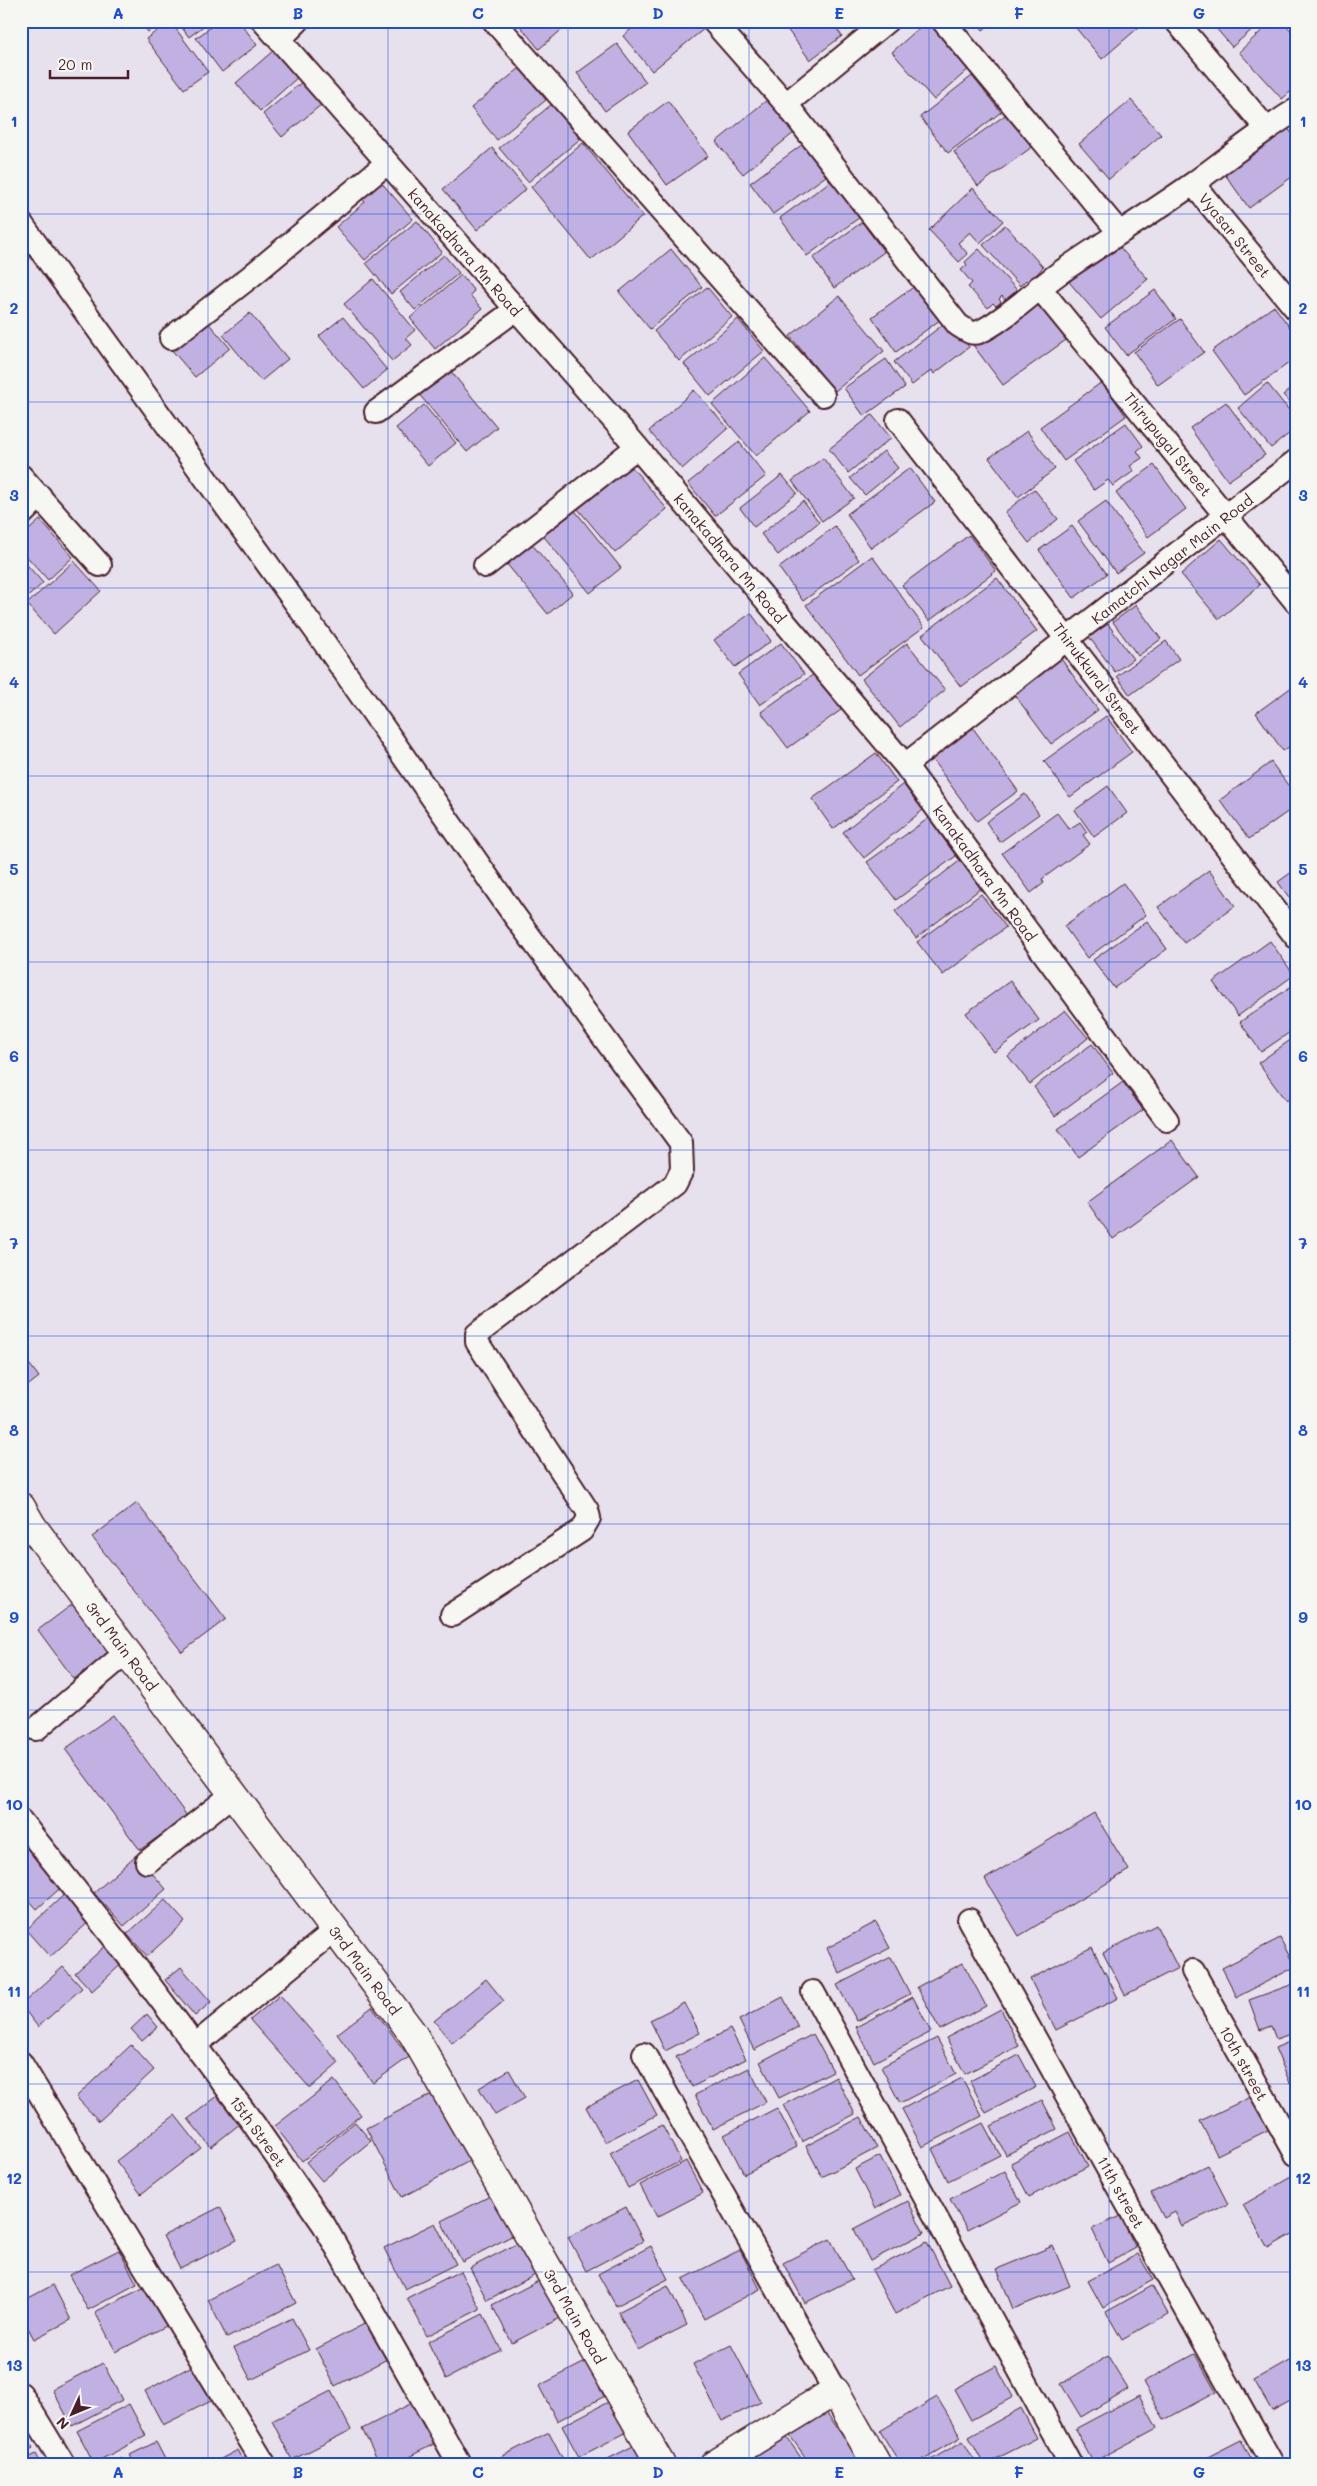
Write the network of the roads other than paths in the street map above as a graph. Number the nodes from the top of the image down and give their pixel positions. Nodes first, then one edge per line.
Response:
1 (263, 21) edge
2 (298, 21) edge
3 (494, 21) edge
4 (713, 21) edge
5 (887, 21) edge
6 (943, 21) edge
7 (1176, 21) edge
8 (280, 39) junction
9 (786, 104) junction
10 (1296, 110) edge
11 (1266, 128) junction
12 (387, 163) junction
13 (1193, 184) junction
14 (21, 223) edge
15 (1119, 232) junction
16 (1040, 287) junction
17 (1296, 309) edge
18 (515, 310) junction
19 (171, 338) dead end
20 (823, 395) dead end
21 (376, 412) dead end
22 (898, 420) dead end
23 (636, 447) junction
24 (1296, 461) edge
25 (21, 476) edge
26 (40, 496) junction
27 (21, 515) edge
28 (1227, 515) junction
29 (100, 565) dead end
30 (485, 566) dead end
31 (1296, 602) edge
32 (1068, 640) junction
33 (905, 765) junction
34 (1296, 937) edge
35 (1167, 1120) dead end
36 (25, 1522) edge
37 (452, 1615) dead end
38 (126, 1652) junction
39 (36, 1729) dead end
40 (233, 1794) junction
41 (21, 1821) edge
42 (147, 1862) dead end
43 (969, 1920) dead end
44 (335, 1930) junction
45 (1193, 1971) dead end
46 (813, 1992) dead end
47 (194, 2045) junction
48 (644, 2054) dead end
49 (21, 2063) edge
50 (1296, 2154) edge
51 (836, 2391) junction
52 (21, 2394) edge
53 (64, 2465) edge
54 (265, 2465) edge
55 (460, 2465) edge
56 (661, 2465) edge
57 (714, 2465) edge
58 (877, 2465) edge
59 (1071, 2465) edge
60 (1273, 2465) edge

1 - 8 street, kanakadhara Mn Road
2 - 8 street
3 - 20 street
4 - 9 street
5 - 9 street
6 - 15 street
7 - 11 street
8 - 12 street, kanakadhara Mn Road
9 - 16 street
10 - 11 street
11 - 13 street
12 - 18 street, kanakadhara Mn Road
12 - 19 street
13 - 15 street
13 - 17 street, Vyasar Street
14 - 37 street
15 - 16 street
16 - 28 street, Thirupugal Street
18 - 21 street
18 - 23 street, kanakadhara Mn Road
22 - 32 street, Thirukkural Street
23 - 30 street
23 - 33 street, kanakadhara Mn Road
24 - 28 street, Kamatchi Nagar Main Road
25 - 26 street
26 - 27 street
26 - 29 street
28 - 31 street, Thirupugal Street
28 - 32 street, Kamatchi Nagar Main Road
32 - 33 street, Kamatchi Nagar Main Road
32 - 34 street, Thirukkural Street
33 - 35 street, kanakadhara Mn Road
36 - 38 street, 3rd Main Road
38 - 39 street
38 - 40 street, 3rd Main Road
40 - 42 street
40 - 44 street, 3rd Main Road
41 - 47 street, 15th Street
43 - 60 street, 11th street
44 - 47 street
44 - 56 street, 3rd Main Road
45 - 50 street, 10th street
46 - 59 street
47 - 55 street, 15th Street
48 - 51 street
49 - 54 street
51 - 57 street
51 - 58 street
52 - 53 street

